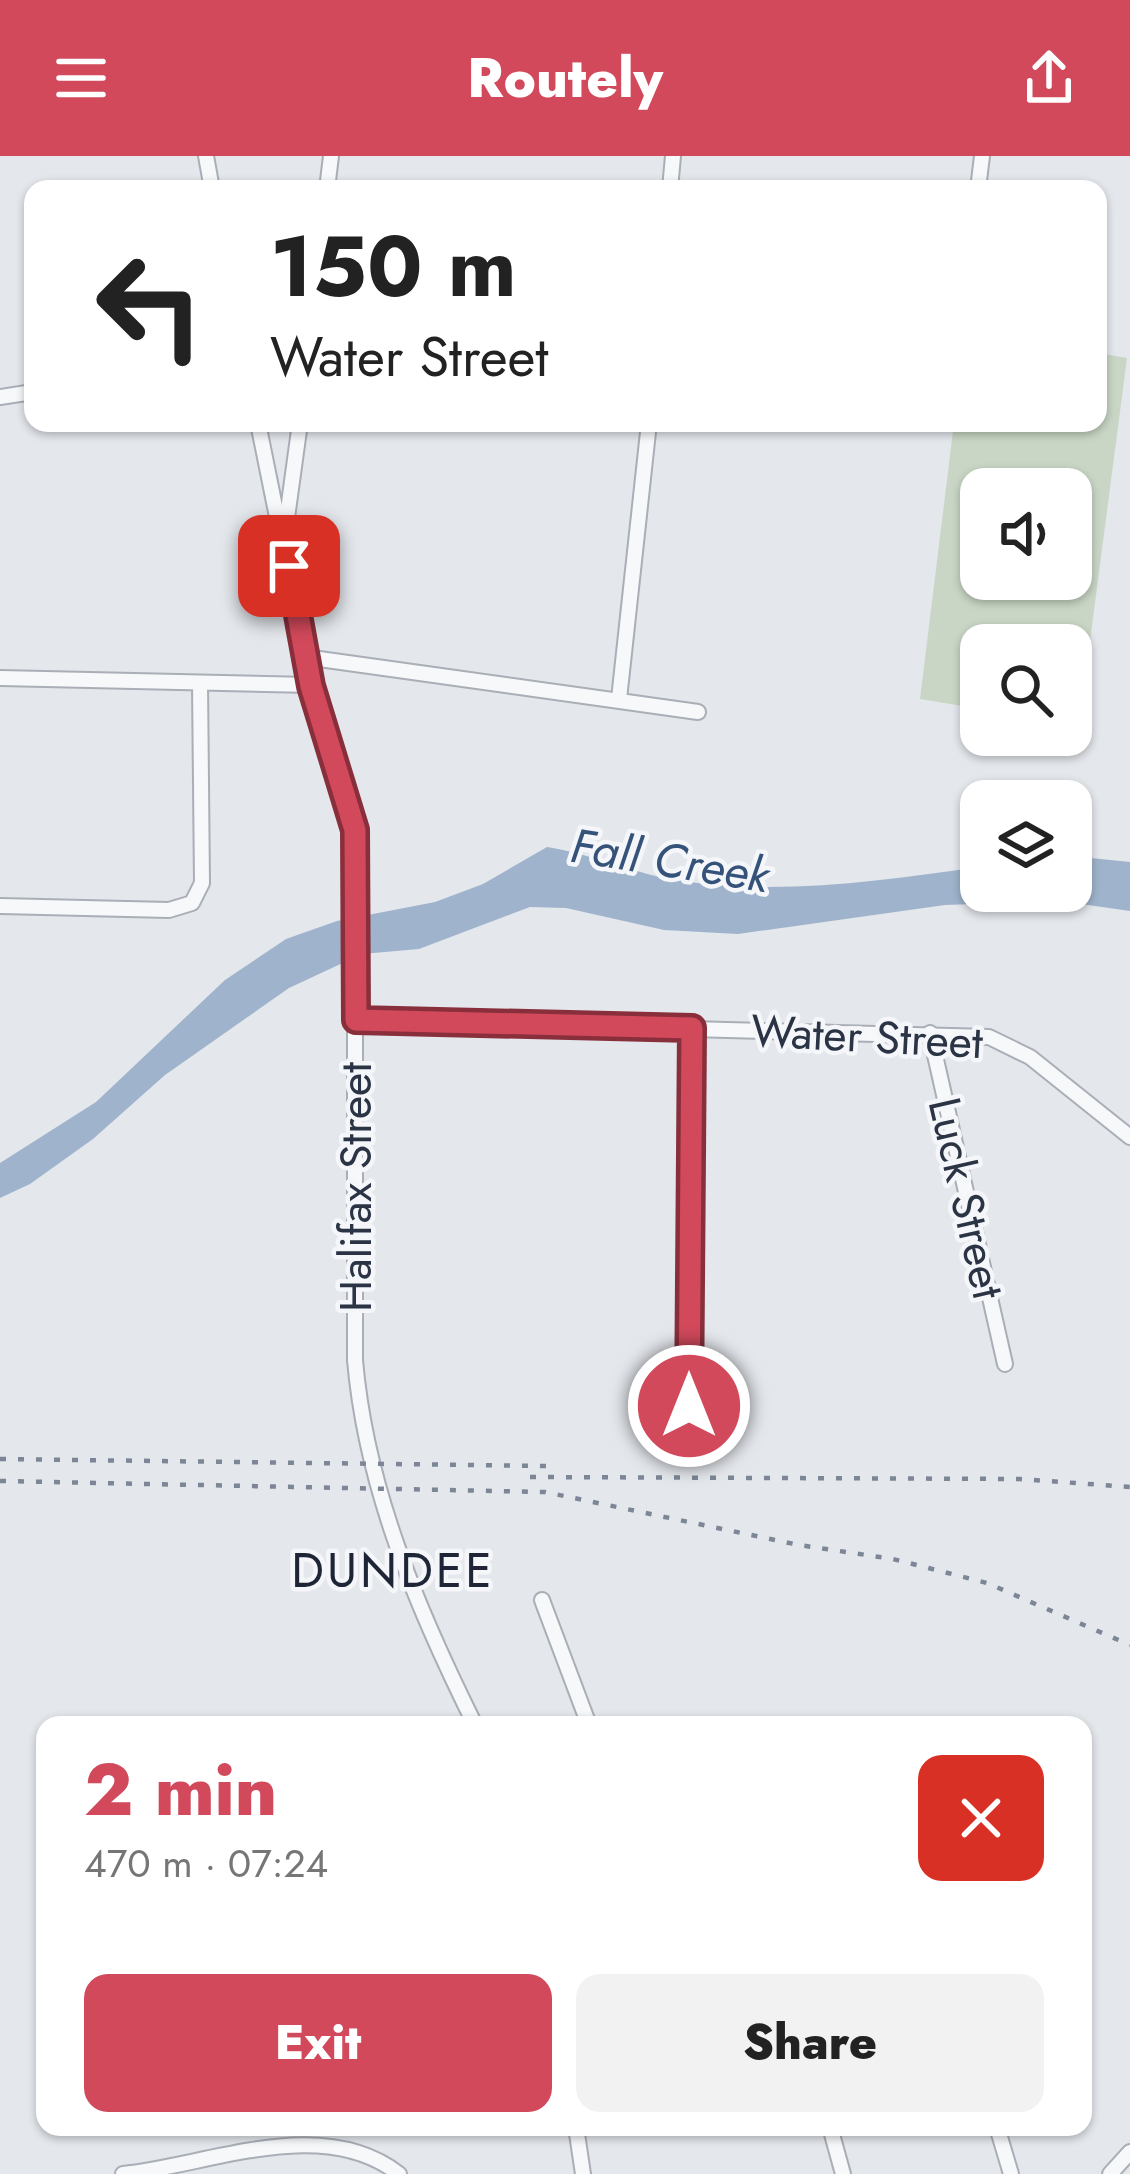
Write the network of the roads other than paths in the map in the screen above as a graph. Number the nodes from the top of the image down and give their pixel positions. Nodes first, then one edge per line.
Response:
1 (260, 432) edge
2 (299, 432) edge
3 (648, 432) edge
4 (284, 534) junction
5 (305, 657) junction
6 (0, 678) edge
7 (200, 683) junction
8 (311, 686) junction
9 (619, 699) junction
10 (698, 712) dead end
11 (0, 906) edge
12 (356, 1020) junction
13 (692, 1028) junction
14 (930, 1033) junction
15 (1130, 1137) edge
16 (1005, 1364) dead end
17 (689, 1406) dead end
18 (542, 1600) dead end
19 (471, 1716) edge
20 (586, 1716) edge
21 (577, 2136) edge
22 (832, 2136) edge
23 (1000, 2136) edge
24 (1130, 2152) edge
25 (123, 2174) edge
26 (399, 2174) edge
27 (583, 2174) edge
28 (843, 2174) edge
29 (1011, 2174) edge
30 (1110, 2174) edge

1 - 4 street, Halifax Street
2 - 4 street
3 - 9 street
4 - 5 street, Halifax Street
5 - 8 street, Halifax Street
5 - 9 street
6 - 7 street
7 - 8 street
7 - 11 street
8 - 12 street, Halifax Street
9 - 10 street
12 - 13 street, Water Street
12 - 19 street, Halifax Street
13 - 14 street, Water Street
13 - 17 street
14 - 15 street, Water Street
14 - 16 street, Luck Street
18 - 20 street
21 - 27 street
22 - 28 street
23 - 29 street
24 - 30 street
25 - 26 street

